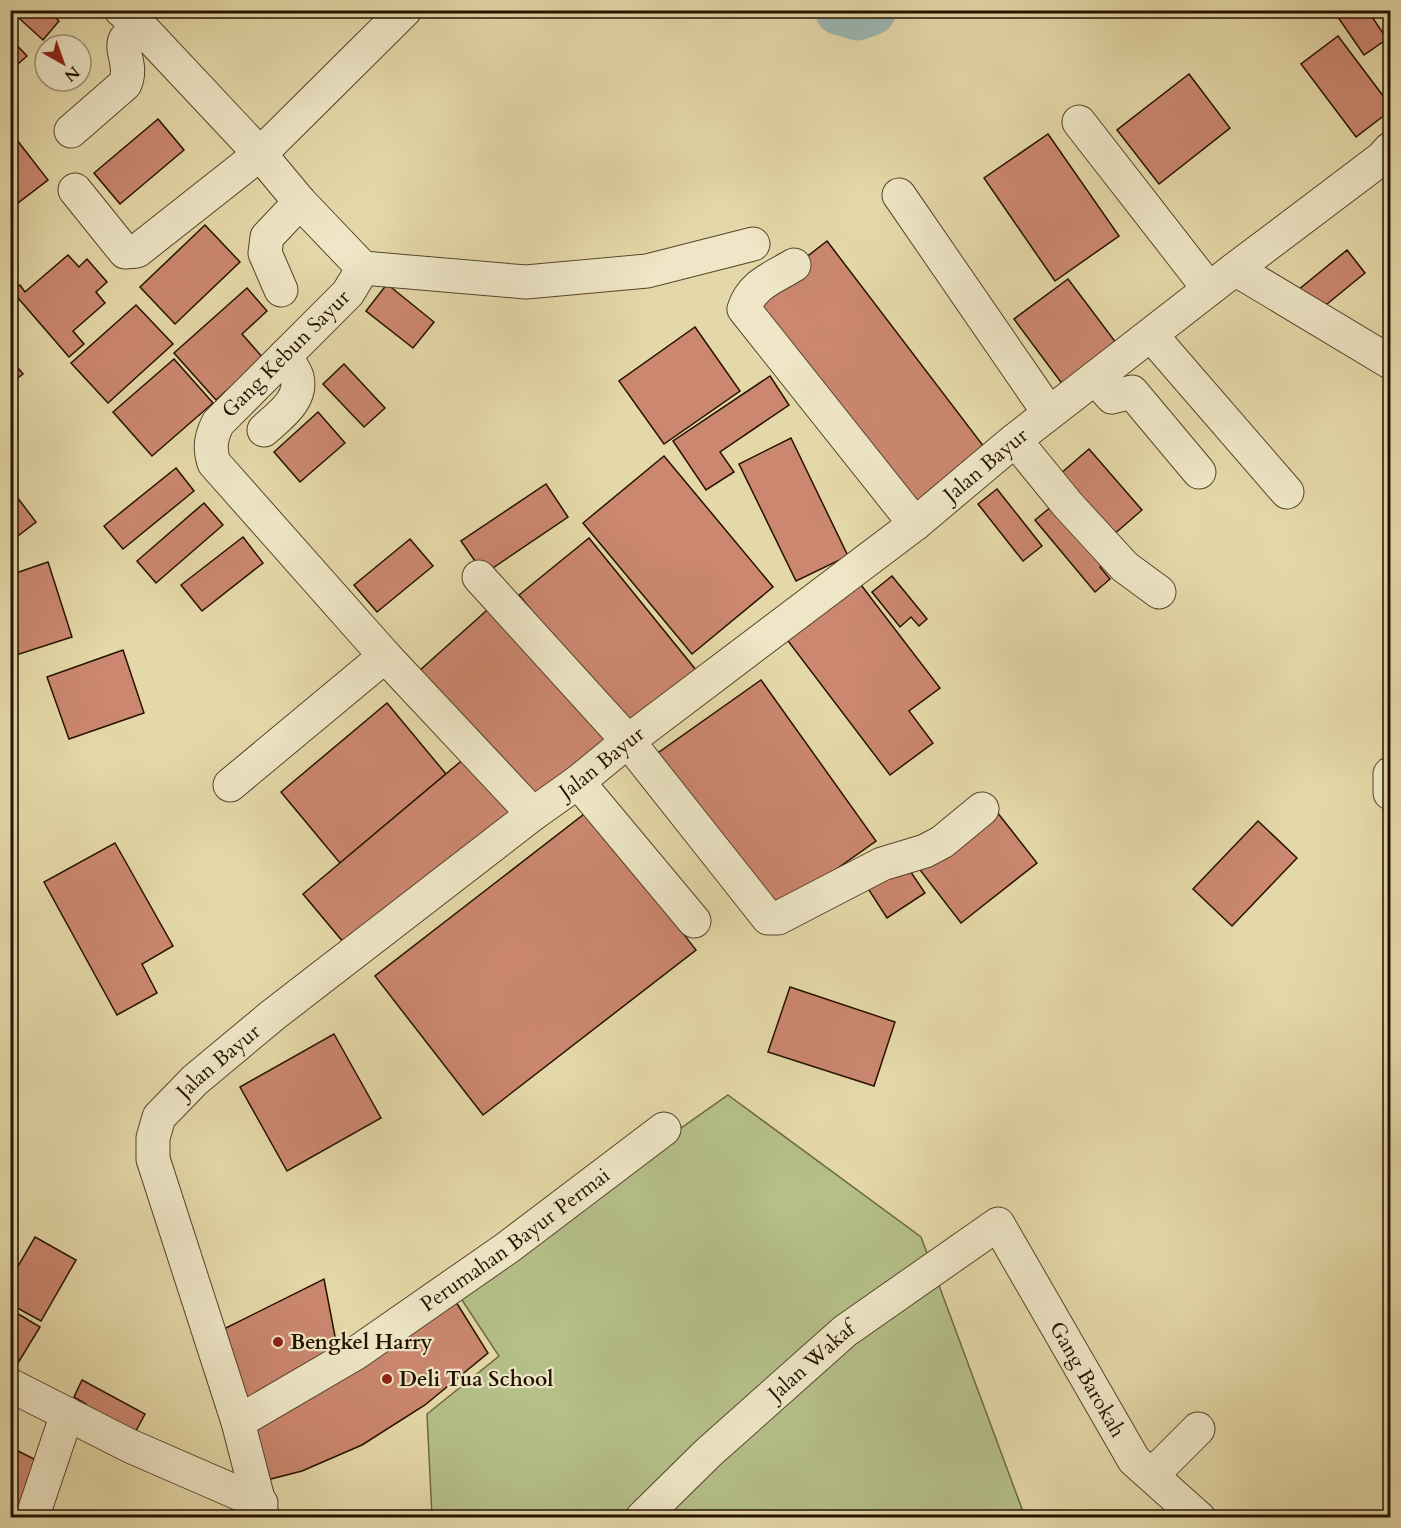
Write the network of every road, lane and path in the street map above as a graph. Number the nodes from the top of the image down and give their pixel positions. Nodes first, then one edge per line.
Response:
1 (405, 10) edge
2 (130, 18) edge
3 (1079, 122) dead end
4 (71, 131) dead end
5 (1390, 149) edge
6 (260, 154) junction
7 (75, 190) dead end
8 (899, 195) dead end
9 (300, 202) junction
10 (753, 244) dead end
11 (794, 265) dead end
12 (363, 268) junction
13 (1235, 269) junction
14 (1209, 289) junction
15 (281, 290) dead end
16 (1151, 335) junction
17 (285, 356) junction
18 (1390, 362) edge
19 (1095, 378) junction
20 (1049, 413) junction
21 (264, 430) dead end
22 (1015, 440) junction
23 (1199, 472) dead end
24 (1287, 492) dead end
25 (915, 524) junction
26 (479, 577) dead end
27 (1159, 591) dead end
28 (386, 656) junction
29 (628, 741) junction
30 (1390, 774) edge
31 (578, 782) junction
32 (230, 784) dead end
33 (1390, 793) edge
34 (982, 809) dead end
35 (533, 814) junction
36 (694, 921) dead end
37 (664, 1129) dead end
38 (998, 1224) joint
39 (10, 1385) edge
40 (67, 1414) junction
41 (238, 1422) junction
42 (1198, 1429) dead end
43 (1152, 1475) junction
44 (262, 1510) edge
45 (32, 1518) edge
46 (642, 1518) edge
47 (1199, 1518) edge

1 - 6 street
2 - 4 street
2 - 6 street, Gang Kebun Sayur
3 - 14 street
5 - 13 street, Jalan Bayur
6 - 7 street
6 - 9 street, Gang Kebun Sayur
8 - 20 street
9 - 12 street, Gang Kebun Sayur
9 - 15 street
10 - 12 street
11 - 25 street
12 - 17 street, Gang Kebun Sayur
13 - 14 street, Jalan Bayur
13 - 18 street
14 - 16 street, Jalan Bayur
16 - 19 street, Jalan Bayur
16 - 24 street
17 - 21 street
17 - 28 street, Gang Kebun Sayur
19 - 20 street, Jalan Bayur
19 - 23 street
20 - 22 street, Jalan Bayur
22 - 25 street, Jalan Bayur
22 - 27 street
25 - 29 street, Jalan Bayur
26 - 29 street
28 - 32 street
28 - 35 street, Gang Kebun Sayur
29 - 31 street, Jalan Bayur
29 - 34 street
30 - 33 street
31 - 35 street, Jalan Bayur
31 - 36 street
35 - 41 street, Jalan Bayur
37 - 41 street, Perumahan Bayur Permai
38 - 43 street, Gang Barokah
38 - 46 street, Jalan Wakaf
39 - 40 street
40 - 44 street
40 - 45 street
41 - 44 street, Jalan Bayur
42 - 43 street
43 - 47 street, Gang Barokah

